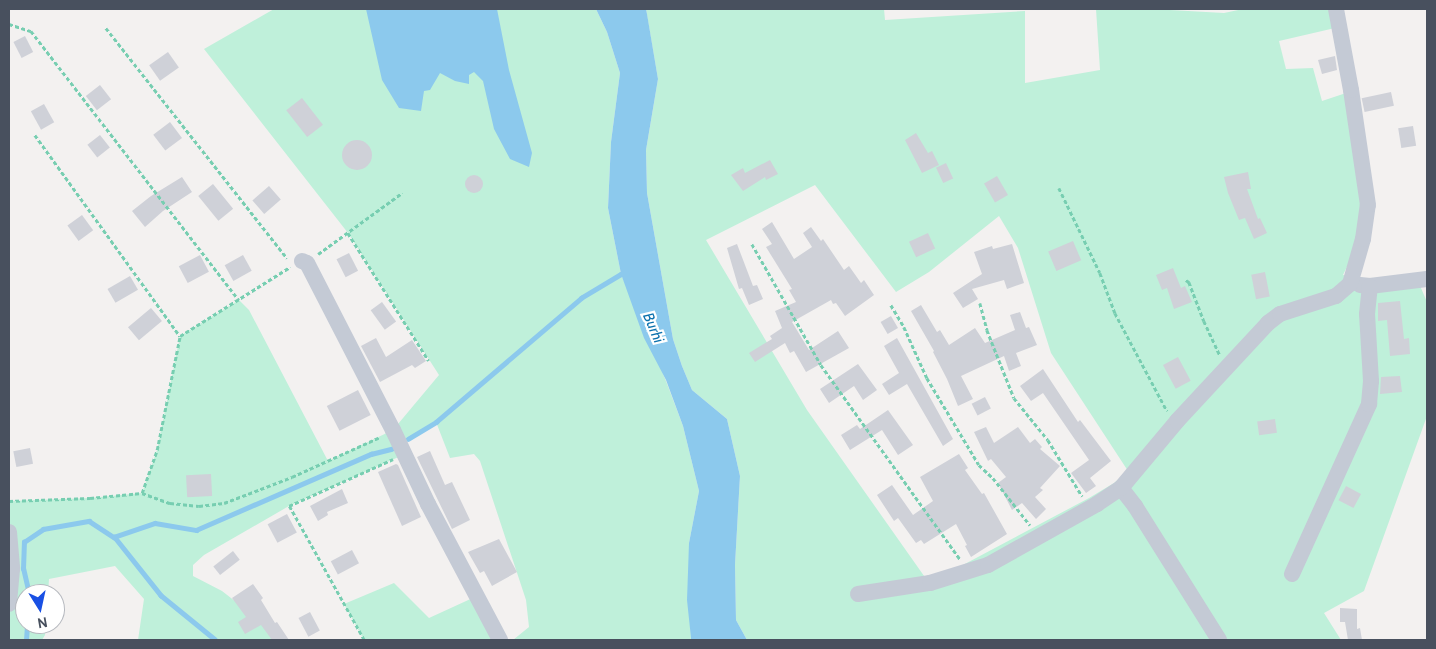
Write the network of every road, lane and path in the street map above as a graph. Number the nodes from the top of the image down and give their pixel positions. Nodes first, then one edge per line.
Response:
1 (1336, 9) edge
2 (9, 24) edge
3 (106, 28) dead end
4 (35, 135) dead end
5 (1059, 188) dead end
6 (402, 193) dead end
7 (348, 233) junction
8 (752, 244) dead end
9 (304, 262) joint
10 (1427, 279) edge
11 (1186, 280) dead end
12 (1350, 284) junction
13 (1370, 286) junction
14 (239, 300) junction
15 (980, 304) dead end
16 (891, 305) dead end
17 (180, 336) junction
18 (429, 361) dead end
19 (1228, 366) junction
20 (1177, 421) junction
21 (393, 430) junction
22 (403, 454) junction
23 (1121, 488) junction
24 (142, 493) junction
25 (9, 501) edge
26 (1089, 508) junction
27 (9, 532) edge
28 (1039, 536) junction
29 (968, 571) junction
30 (1292, 574) dead end
31 (858, 594) dead end
32 (9, 604) edge
33 (364, 640) edge
34 (500, 640) edge
35 (1219, 640) edge

1 - 12 street
2 - 14 path
3 - 14 path
4 - 17 path
5 - 20 path
6 - 7 path
7 - 9 path
7 - 18 path
8 - 29 path
9 - 21 street
10 - 13 street
11 - 19 path
12 - 13 street
12 - 19 street
13 - 30 street
14 - 17 path
15 - 26 path
16 - 28 path
17 - 24 path
19 - 20 street
20 - 23 street
21 - 22 street
21 - 24 path
22 - 33 path
22 - 34 street
23 - 26 street
23 - 35 street
24 - 25 path
26 - 28 street
27 - 32 street
28 - 29 street
29 - 31 street

